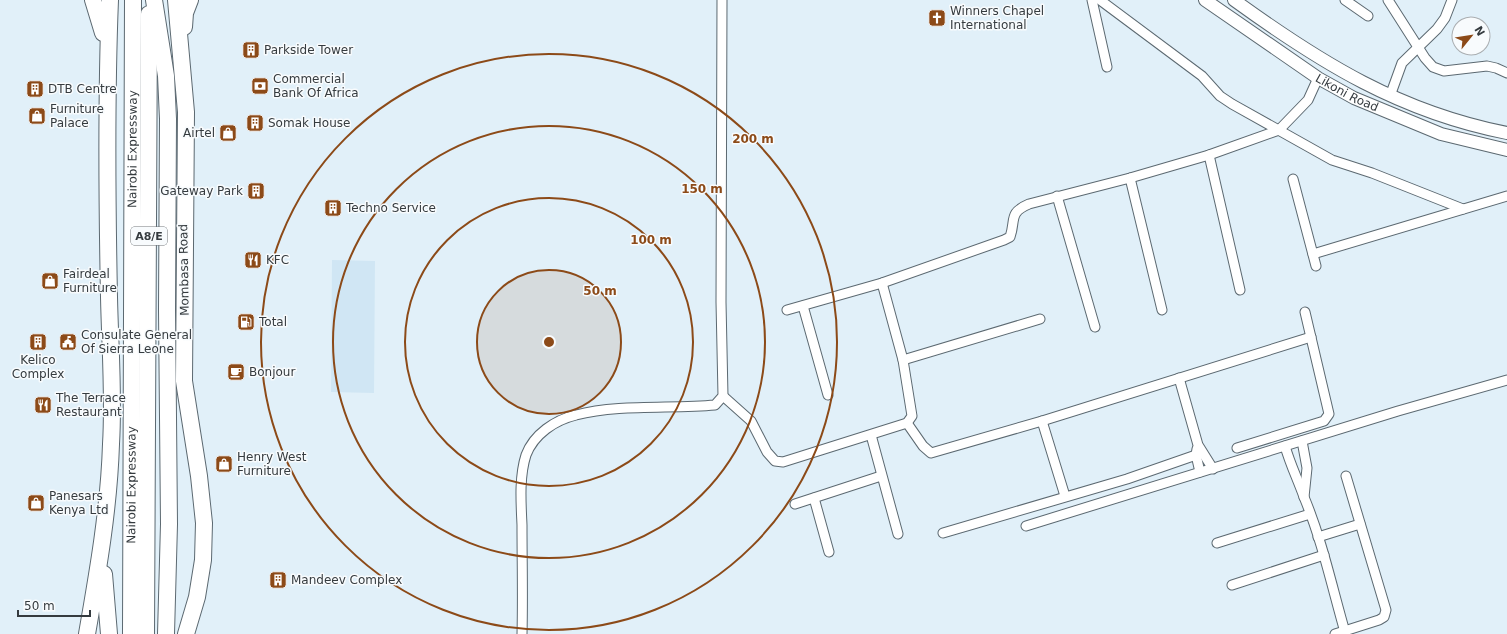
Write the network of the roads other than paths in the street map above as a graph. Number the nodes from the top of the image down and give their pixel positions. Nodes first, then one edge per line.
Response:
1 (93, 0) edge
2 (110, 0) edge
3 (133, 0) edge
4 (150, 0) edge
5 (154, 0) edge
6 (176, 0) edge
7 (190, 0) edge
8 (722, 0) edge
9 (1092, 0) edge
10 (1100, 0) edge
11 (1205, 0) edge
12 (1234, 0) edge
13 (1345, 0) edge
14 (1388, 0) edge
15 (1452, 0) edge
16 (1368, 16) dead end
17 (1419, 48) junction
18 (108, 52) junction
19 (181, 53) junction
20 (1107, 67) dead end
21 (1507, 73) edge
22 (1318, 78) junction
23 (1390, 96) junction
24 (1279, 130) junction
25 (1507, 133) edge
26 (1507, 150) edge
27 (1209, 155) junction
28 (1130, 178) junction
29 (1293, 179) dead end
30 (1057, 196) junction
31 (1507, 196) edge
32 (1463, 210) junction
33 (1313, 254) junction
34 (1316, 266) dead end
35 (882, 283) junction
36 (1240, 290) dead end
37 (803, 306) junction
38 (787, 310) dead end
39 (1162, 310) dead end
40 (1305, 312) dead end
41 (1040, 319) dead end
42 (1095, 327) dead end
43 (1311, 337) junction
44 (903, 360) junction
45 (1179, 378) junction
46 (1507, 380) edge
47 (184, 381) junction
48 (828, 395) dead end
49 (723, 396) junction
50 (1042, 421) junction
51 (907, 423) junction
52 (168, 431) junction
53 (871, 435) junction
54 (1302, 441) junction
55 (1285, 446) junction
56 (1237, 448) dead end
57 (1197, 450) junction
58 (1213, 468) junction
59 (1200, 472) junction
60 (881, 476) junction
61 (1346, 476) dead end
62 (1065, 496) junction
63 (1304, 496) junction
64 (814, 498) junction
65 (794, 504) dead end
66 (1310, 514) junction
67 (1360, 524) junction
68 (1026, 526) dead end
69 (943, 533) dead end
70 (898, 534) dead end
71 (1318, 537) junction
72 (1217, 543) dead end
73 (102, 547) junction
74 (829, 552) dead end
75 (1324, 555) junction
76 (1232, 584) dead end
77 (1345, 632) junction
78 (88, 634) edge
79 (109, 634) edge
80 (131, 634) edge
81 (146, 634) edge
82 (166, 634) edge
83 (186, 634) edge
84 (522, 634) edge
85 (1335, 634) edge

1 - 18 highway
2 - 18 highway
3 - 80 highway, Nairobi Expressway / A8/E
4 - 81 highway, Nairobi Expressway / A8/E
5 - 52 highway
6 - 19 highway, Mombasa Road
7 - 19 highway
8 - 49 street
9 - 20 street
10 - 24 street
11 - 22 main road, Likoni Road
12 - 23 main road, Likoni Road
13 - 16 street
14 - 17 street
15 - 17 street
17 - 21 street
17 - 23 street
18 - 73 highway
19 - 47 highway, Mombasa Road
22 - 24 street
22 - 26 main road, Likoni Road
23 - 25 main road, Likoni Road
24 - 27 street
24 - 32 street
27 - 28 street
27 - 36 street
28 - 30 street
28 - 39 street
29 - 33 street
30 - 35 street
30 - 42 street
31 - 32 street
32 - 33 street
33 - 34 street
35 - 37 street
35 - 44 street
37 - 38 street
37 - 48 street
40 - 43 street
41 - 44 street
43 - 45 street
43 - 56 street
44 - 51 street
45 - 50 street
45 - 57 street
46 - 54 street
47 - 52 highway
47 - 83 highway, Mombasa Road
49 - 53 street
49 - 84 street
50 - 51 street
50 - 62 street
51 - 53 street
52 - 82 highway
53 - 60 street
54 - 55 street
54 - 63 street
55 - 58 street
55 - 63 street
57 - 58 street
57 - 59 street
57 - 62 street
58 - 59 street
59 - 68 street
60 - 64 street
60 - 70 street
61 - 67 street
62 - 69 street
63 - 66 street
64 - 65 street
64 - 74 street
66 - 71 street
66 - 72 street
67 - 71 street
67 - 77 street
71 - 75 street
73 - 78 highway
73 - 79 highway
75 - 76 street
75 - 77 street
77 - 85 street

